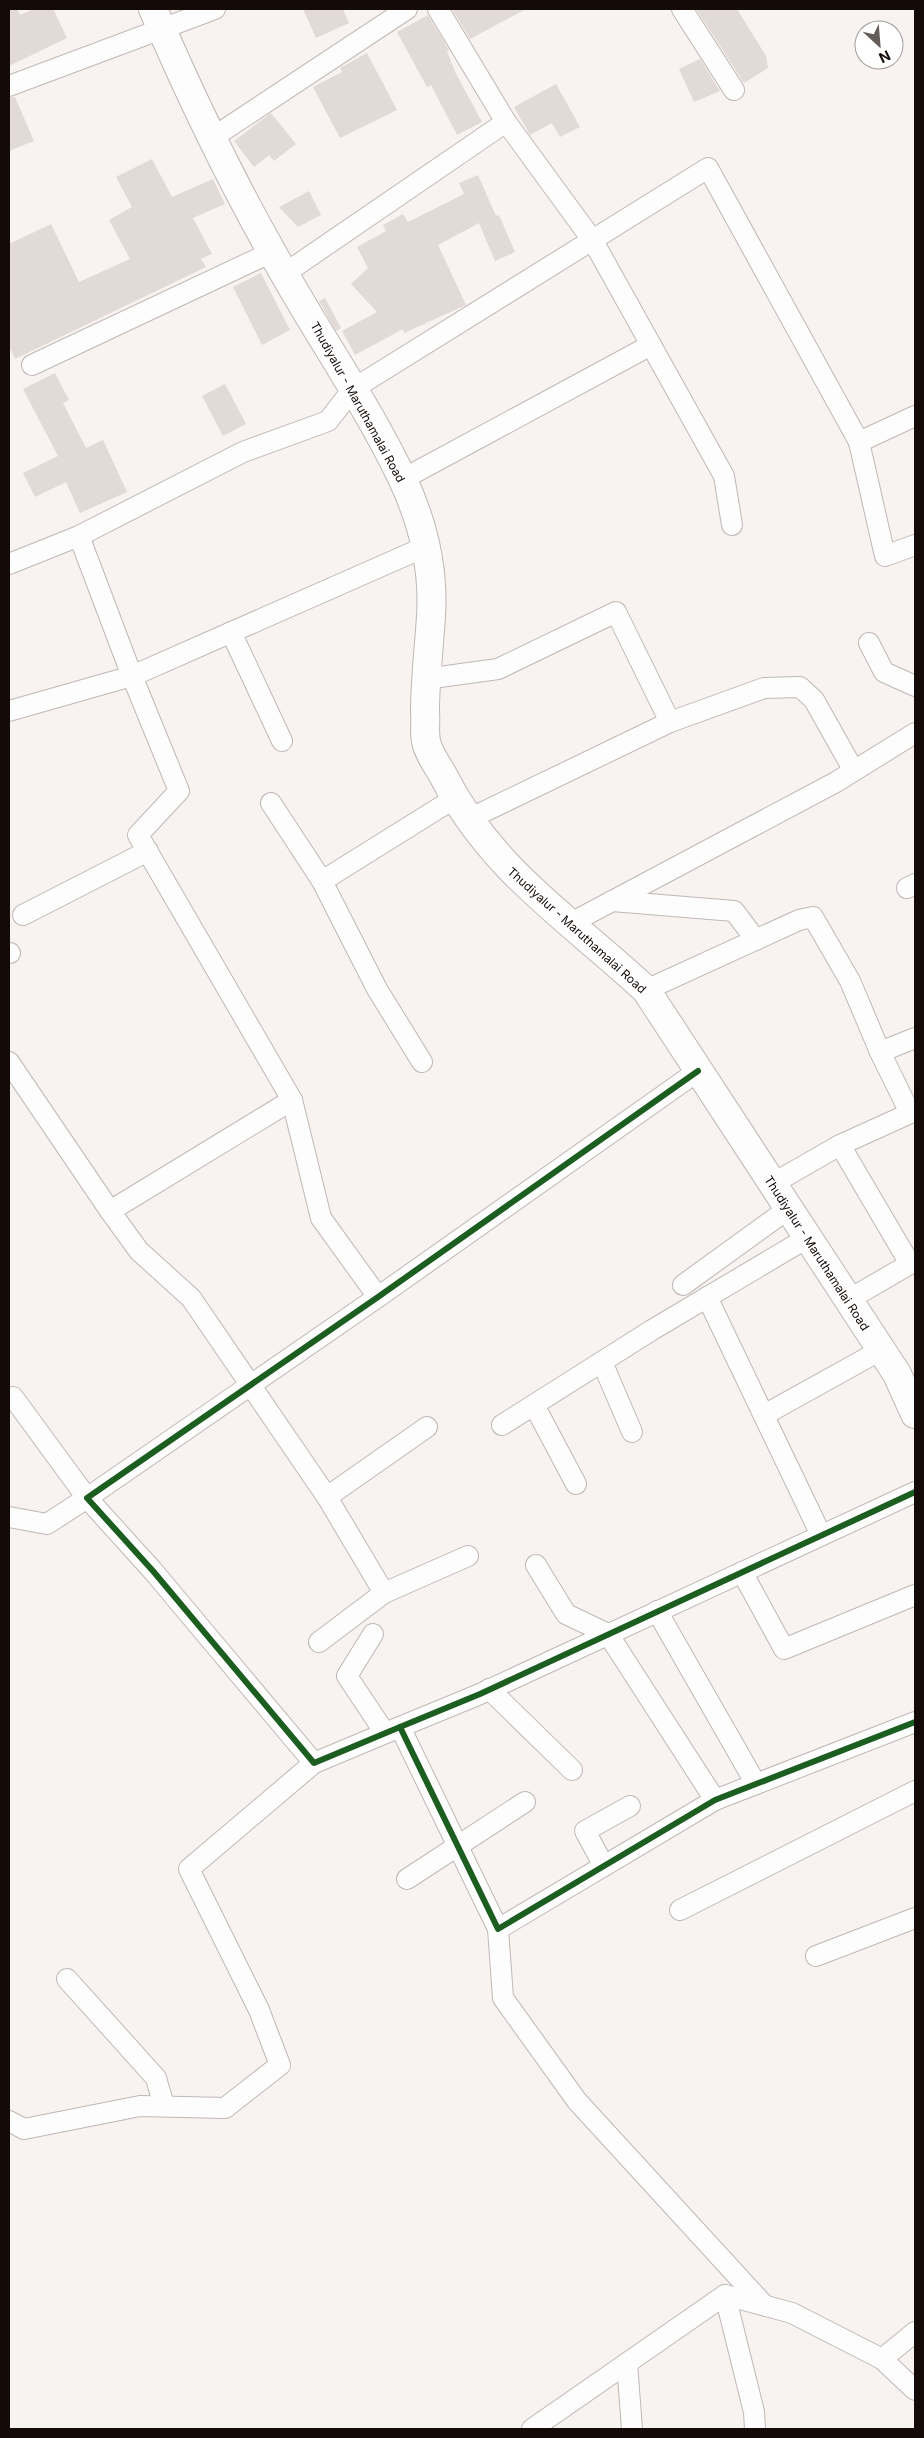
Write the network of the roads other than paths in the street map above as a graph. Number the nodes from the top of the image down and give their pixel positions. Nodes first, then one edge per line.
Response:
1 (215, 9) edge
2 (407, 9) edge
3 (438, 9) edge
4 (682, 9) edge
5 (158, 19) edge
6 (9, 86) edge
7 (734, 90) dead end
8 (506, 122) junction
9 (212, 138) junction
10 (593, 241) junction
11 (278, 263) junction
12 (651, 346) junction
13 (32, 365) dead end
14 (353, 389) junction
15 (915, 416) edge
16 (859, 442) junction
17 (403, 480) junction
18 (732, 525) dead end
19 (79, 536) junction
20 (915, 545) edge
21 (427, 546) junction
22 (9, 564) edge
23 (231, 632) junction
24 (869, 643) dead end
25 (132, 676) junction
26 (425, 678) junction
27 (915, 686) edge
28 (9, 711) edge
29 (670, 722) junction
30 (915, 733) edge
31 (282, 741) dead end
32 (854, 771) junction
33 (271, 803) dead end
34 (462, 808) junction
35 (148, 851) junction
36 (322, 881) junction
37 (612, 901) junction
38 (23, 915) dead end
39 (569, 924) junction
40 (756, 940) junction
41 (646, 990) junction
42 (915, 1038) edge
43 (880, 1052) junction
44 (9, 1062) edge
45 (422, 1062) dead end
46 (698, 1071) junction
47 (292, 1100) junction
48 (913, 1112) edge
49 (840, 1145) junction
50 (772, 1184) junction
51 (788, 1209) junction
52 (110, 1211) junction
53 (807, 1238) junction
54 (913, 1262) edge
55 (683, 1285) dead end
56 (378, 1297) junction
57 (707, 1297) junction
58 (848, 1300) junction
59 (881, 1350) junction
60 (602, 1362) junction
61 (250, 1385) junction
62 (13, 1397) dead end
63 (534, 1405) junction
64 (915, 1414) edge
65 (764, 1415) junction
66 (502, 1425) dead end
67 (427, 1427) dead end
68 (632, 1432) dead end
69 (576, 1484) dead end
70 (915, 1492) edge
71 (327, 1497) junction
72 (87, 1498) junction
73 (9, 1517) edge
74 (822, 1535) junction
75 (468, 1556) dead end
76 (536, 1565) dead end
77 (742, 1572) junction
78 (384, 1594) junction
79 (915, 1595) edge
80 (657, 1611) junction
81 (373, 1634) dead end
82 (608, 1634) junction
83 (318, 1642) dead end
84 (489, 1690) junction
85 (915, 1722) edge
86 (392, 1730) junction
87 (314, 1763) junction
88 (572, 1770) dead end
89 (756, 1784) junction
90 (915, 1791) edge
91 (715, 1800) junction
92 (525, 1802) dead end
93 (630, 1806) dead end
94 (458, 1846) junction
95 (604, 1866) junction
96 (407, 1879) dead end
97 (680, 1910) dead end
98 (915, 1918) edge
99 (498, 1929) junction
100 (816, 1956) dead end
101 (67, 1979) dead end
102 (164, 2106) junction
103 (9, 2121) edge
104 (725, 2295) junction
105 (764, 2305) junction
106 (915, 2332) edge
107 (882, 2359) junction
108 (627, 2364) junction
109 (915, 2390) edge
110 (532, 2429) edge
111 (632, 2429) edge
112 (755, 2429) edge

1 - 5 street
2 - 9 street
3 - 8 street
4 - 7 street
5 - 6 street
5 - 9 main road, Thudiyalur - Maruthamalai Road
8 - 10 street
8 - 11 street
9 - 11 main road, Thudiyalur - Maruthamalai Road
10 - 12 street
10 - 14 street
10 - 16 street
11 - 13 street
11 - 14 main road, Thudiyalur - Maruthamalai Road
12 - 17 street
12 - 18 street
14 - 17 main road, Thudiyalur - Maruthamalai Road
14 - 19 street
15 - 16 street
16 - 20 street
17 - 21 main road, Thudiyalur - Maruthamalai Road
19 - 22 street
19 - 25 street
21 - 23 street
21 - 26 main road, Thudiyalur - Maruthamalai Road
23 - 25 street
23 - 31 street
24 - 27 street
25 - 28 street
25 - 35 street
26 - 29 street
26 - 34 main road, Thudiyalur - Maruthamalai Road
29 - 32 street
29 - 34 street
30 - 32 street
32 - 37 street
33 - 36 street
34 - 36 street
34 - 39 main road, Thudiyalur - Maruthamalai Road
35 - 38 street
35 - 47 street
36 - 45 street
37 - 39 street
37 - 40 street
39 - 41 main road, Thudiyalur - Maruthamalai Road
40 - 41 street
40 - 43 street
41 - 46 main road, Thudiyalur - Maruthamalai Road
42 - 43 street
43 - 48 street
44 - 52 street
46 - 50 main road, Thudiyalur - Maruthamalai Road
46 - 56 street
47 - 52 street
47 - 56 street
48 - 49 street
49 - 50 street
49 - 54 street
50 - 51 main road, Thudiyalur - Maruthamalai Road
51 - 53 main road, Thudiyalur - Maruthamalai Road
51 - 55 street
52 - 61 street
53 - 57 street
53 - 58 main road, Thudiyalur - Maruthamalai Road
54 - 58 street
56 - 61 street
57 - 60 street
57 - 65 street
58 - 59 main road, Thudiyalur - Maruthamalai Road
59 - 64 main road, Thudiyalur - Maruthamalai Road
59 - 65 street
60 - 63 street
60 - 68 street
61 - 71 street
61 - 72 street
62 - 72 street
63 - 66 street
63 - 69 street
65 - 74 street
67 - 71 street
70 - 74 street
71 - 78 street
72 - 73 street
72 - 87 street
74 - 77 street
75 - 78 street
76 - 82 street
77 - 79 street
77 - 80 street
78 - 83 street
80 - 82 street
80 - 89 street
81 - 86 street
82 - 84 street
82 - 91 street
84 - 86 street
84 - 88 street
85 - 89 street
86 - 87 street
86 - 94 street
87 - 102 street
89 - 91 street
90 - 97 street
91 - 95 street
92 - 94 street
93 - 95 street
94 - 96 street
94 - 99 street
95 - 99 street
98 - 100 street
99 - 105 street
101 - 102 street
102 - 103 street
104 - 105 street
104 - 108 street
104 - 112 street
105 - 107 street
106 - 107 street
107 - 109 street
108 - 110 street
108 - 111 street

